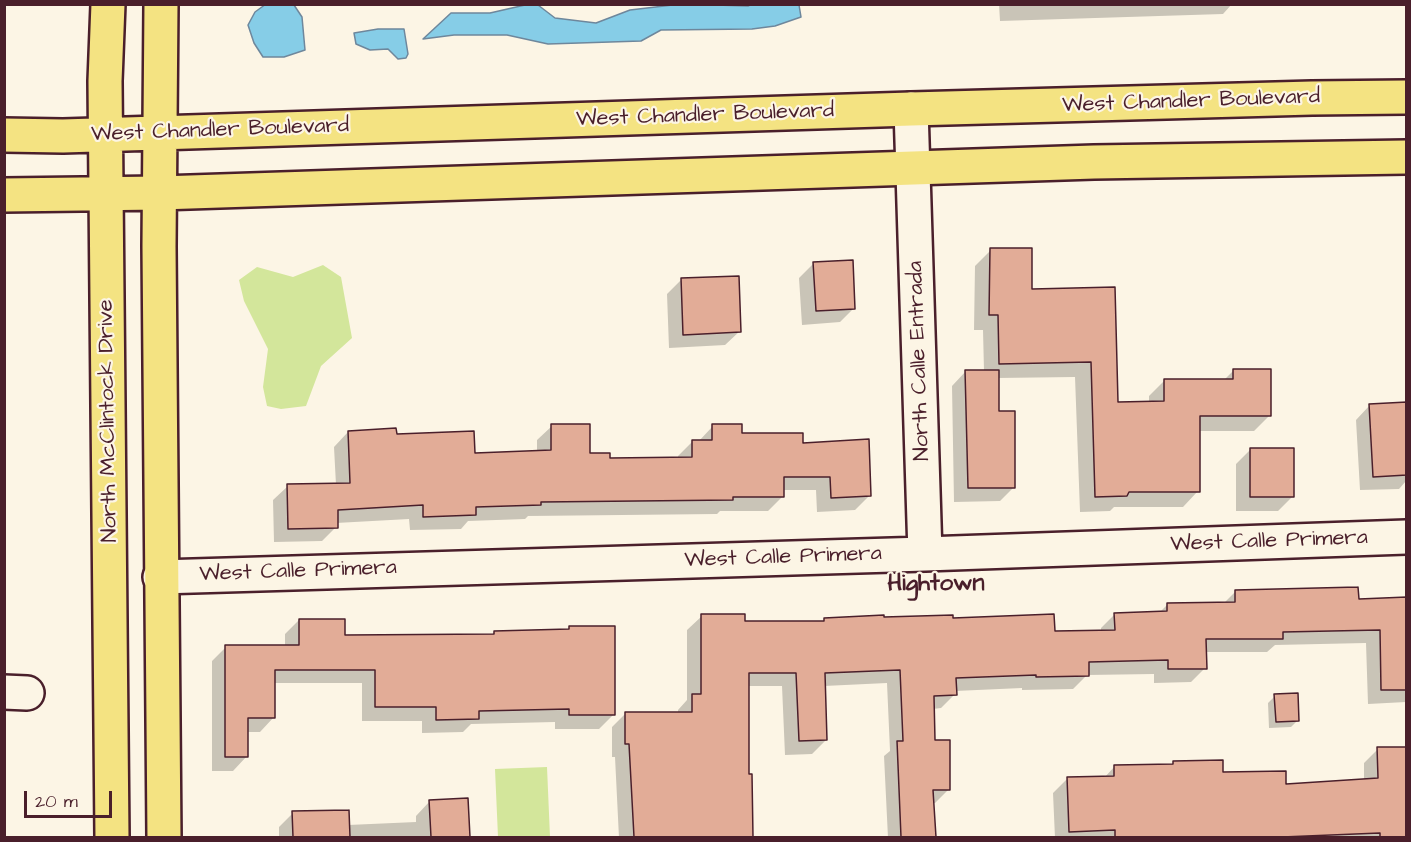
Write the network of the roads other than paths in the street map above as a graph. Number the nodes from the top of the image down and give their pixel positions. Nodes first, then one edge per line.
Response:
1 (108, 4) edge
2 (161, 4) edge
3 (1407, 97) edge
4 (911, 109) junction
5 (160, 132) junction
6 (106, 134) junction
7 (4, 135) edge
8 (1407, 157) edge
9 (914, 168) junction
10 (160, 193) junction
11 (106, 194) junction
12 (4, 195) edge
13 (1407, 537) edge
14 (926, 554) junction
15 (160, 576) junction
16 (112, 837) edge
17 (164, 837) edge

1 - 6 main road, North McClintock Drive
2 - 5 main road
3 - 4 main road, West Chandler Boulevard
4 - 5 main road, West Chandler Boulevard
4 - 9 street, North Calle Entrada
5 - 6 main road, West Chandler Boulevard
5 - 10 main road
6 - 7 main road, West Chandler Boulevard
6 - 11 main road, North McClintock Drive
8 - 9 main road
9 - 10 main road
9 - 14 street, North Calle Entrada
10 - 11 main road
10 - 15 main road
11 - 12 main road
11 - 16 main road, North McClintock Drive
13 - 14 street, West Calle Primera
14 - 15 street, West Calle Primera
15 - 17 main road

